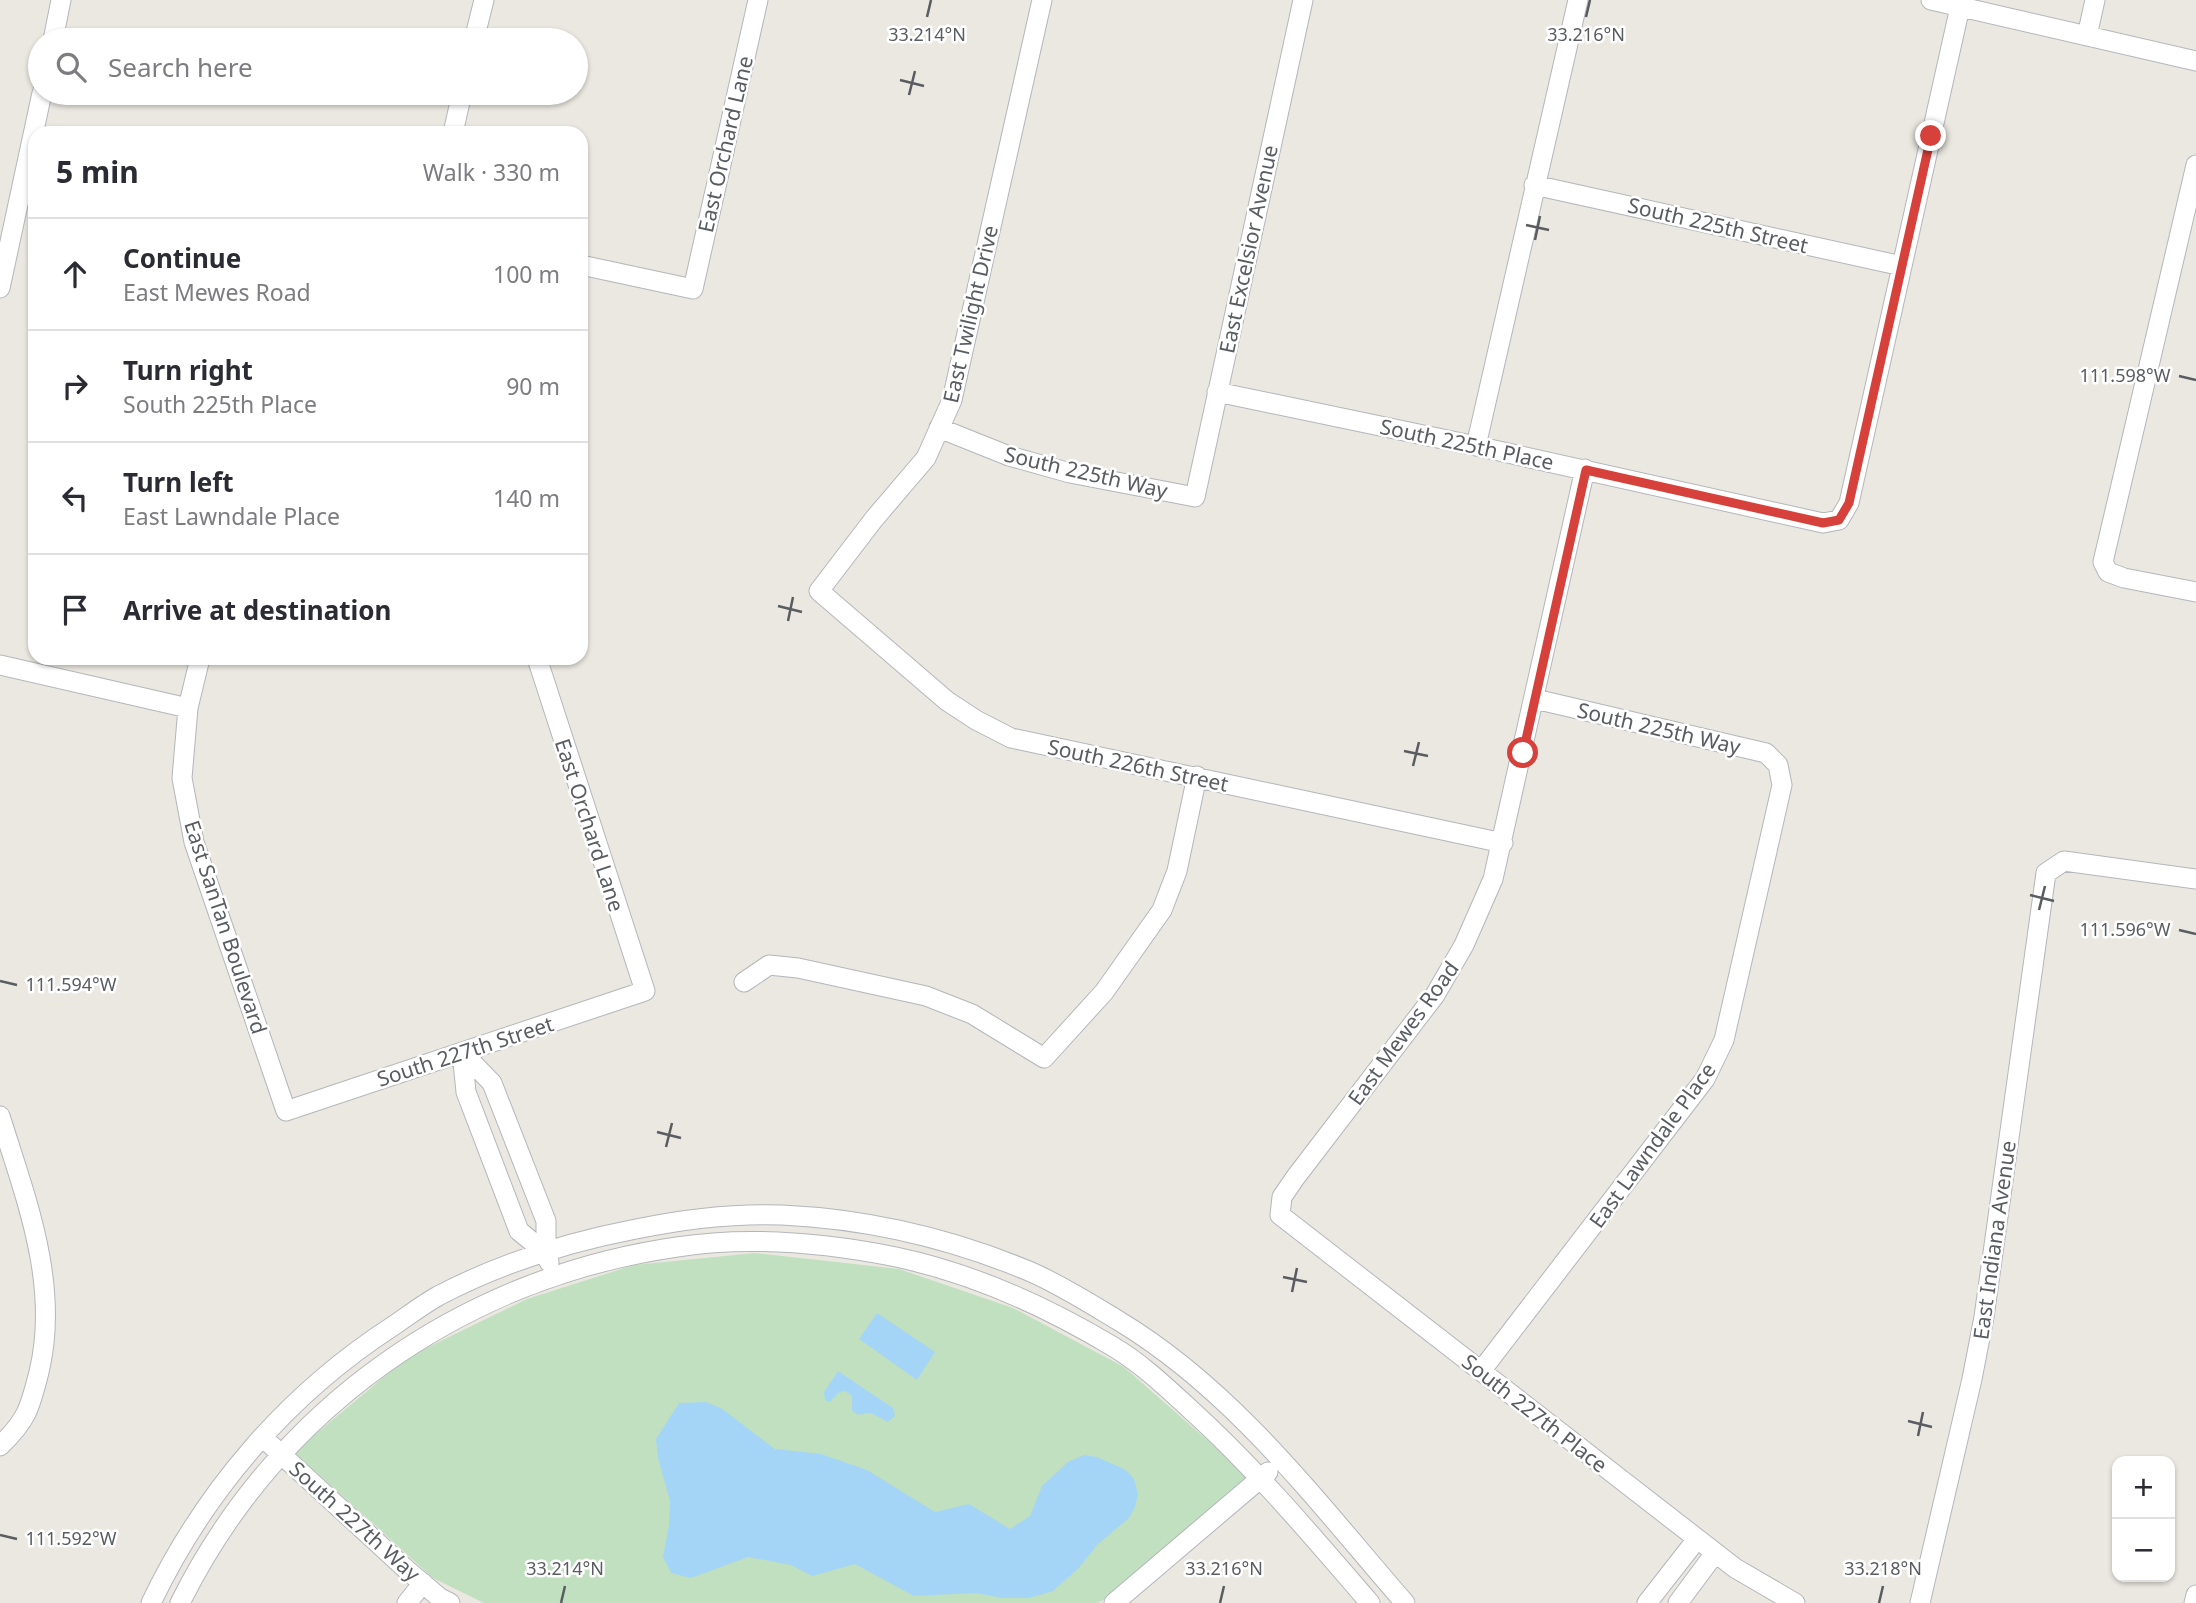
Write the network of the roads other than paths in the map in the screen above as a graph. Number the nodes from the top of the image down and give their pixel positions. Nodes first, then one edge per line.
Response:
1 (61, 0) edge
2 (484, 0) edge
3 (758, 0) edge
4 (1042, 0) edge
5 (1303, 0) edge
6 (1578, 0) edge
7 (1931, 0) edge
8 (2095, 0) edge
9 (1960, 7) junction
10 (55, 28) edge
11 (477, 28) edge
12 (2087, 36) junction
13 (2196, 61) edge
14 (40, 105) edge
15 (459, 105) edge
16 (36, 126) edge
17 (455, 126) edge
18 (2196, 165) edge
19 (28, 168) edge
20 (1534, 184) junction
21 (588, 266) edge
22 (1902, 266) junction
23 (0, 288) edge
24 (1217, 392) junction
25 (939, 428) junction
26 (1476, 446) junction
27 (1586, 470) junction
28 (1195, 497) joint
29 (818, 591) joint
30 (2196, 592) edge
31 (0, 664) edge
32 (198, 665) edge
33 (539, 665) edge
34 (1535, 699) junction
35 (188, 708) junction
36 (1778, 765) joint
37 (1197, 776) junction
38 (1503, 843) junction
39 (2196, 879) edge
40 (744, 982) dead end
41 (645, 991) joint
42 (462, 1052) junction
43 (286, 1111) joint
44 (0, 1116) edge
45 (517, 1147) junction
46 (490, 1158) junction
47 (1280, 1215) joint
48 (546, 1253) junction
49 (553, 1277) junction
50 (1480, 1371) junction
51 (262, 1437) junction
52 (0, 1446) edge
53 (280, 1453) junction
54 (1280, 1461) junction
55 (1260, 1479) junction
56 (1697, 1539) junction
57 (1715, 1553) junction
58 (423, 1583) junction
59 (2196, 1595) edge
60 (151, 1603) edge
61 (180, 1603) edge
62 (407, 1603) edge
63 (450, 1603) edge
64 (1114, 1603) edge
65 (1370, 1603) edge
66 (1405, 1603) edge
67 (1647, 1603) edge
68 (1678, 1603) edge
69 (1795, 1603) edge
70 (1920, 1603) edge
71 (2194, 1603) edge

1 - 10 street
2 - 11 street
3 - 21 street, East Orchard Lane
4 - 25 street, East Twilight Drive
5 - 24 street, East Excelsior Avenue
6 - 20 street
7 - 9 street
8 - 12 street
9 - 12 street
9 - 22 street
12 - 13 street
14 - 16 street
15 - 17 street
18 - 30 street
19 - 23 street
20 - 22 street, South 225th Street
20 - 26 street
22 - 27 street, South 225th Place
24 - 26 street, South 225th Place
24 - 28 street, East Excelsior Avenue
25 - 28 street, South 225th Way
25 - 29 street, East Twilight Drive
26 - 27 street, South 225th Place
27 - 34 street, East Mewes Road
29 - 37 street, South 226th Street
31 - 35 street
32 - 35 street, East SanTan Boulevard
33 - 41 street, East Orchard Lane
34 - 36 street, South 225th Way
34 - 38 street, East Mewes Road
35 - 43 street, East SanTan Boulevard
36 - 50 street, East Lawndale Place
37 - 38 street, South 226th Street
37 - 40 street
38 - 47 street, East Mewes Road
39 - 70 street, East Indiana Avenue
41 - 42 street, South 227th Street
42 - 43 street, South 227th Street
42 - 45 street
42 - 46 street
44 - 52 street
45 - 46 street
45 - 48 street
46 - 48 street
47 - 50 street, South 227th Place
48 - 49 street
48 - 51 street
48 - 54 street
49 - 53 street
49 - 55 street
50 - 56 street, South 227th Place
51 - 53 street, South 227th Way
51 - 60 street
53 - 58 street, South 227th Way
53 - 61 street
54 - 55 street
54 - 66 street
55 - 64 street
55 - 65 street
56 - 57 street, South 227th Place
56 - 67 street
57 - 68 street
57 - 69 street, South 227th Place
58 - 62 street
58 - 63 street, South 227th Way
59 - 71 street

